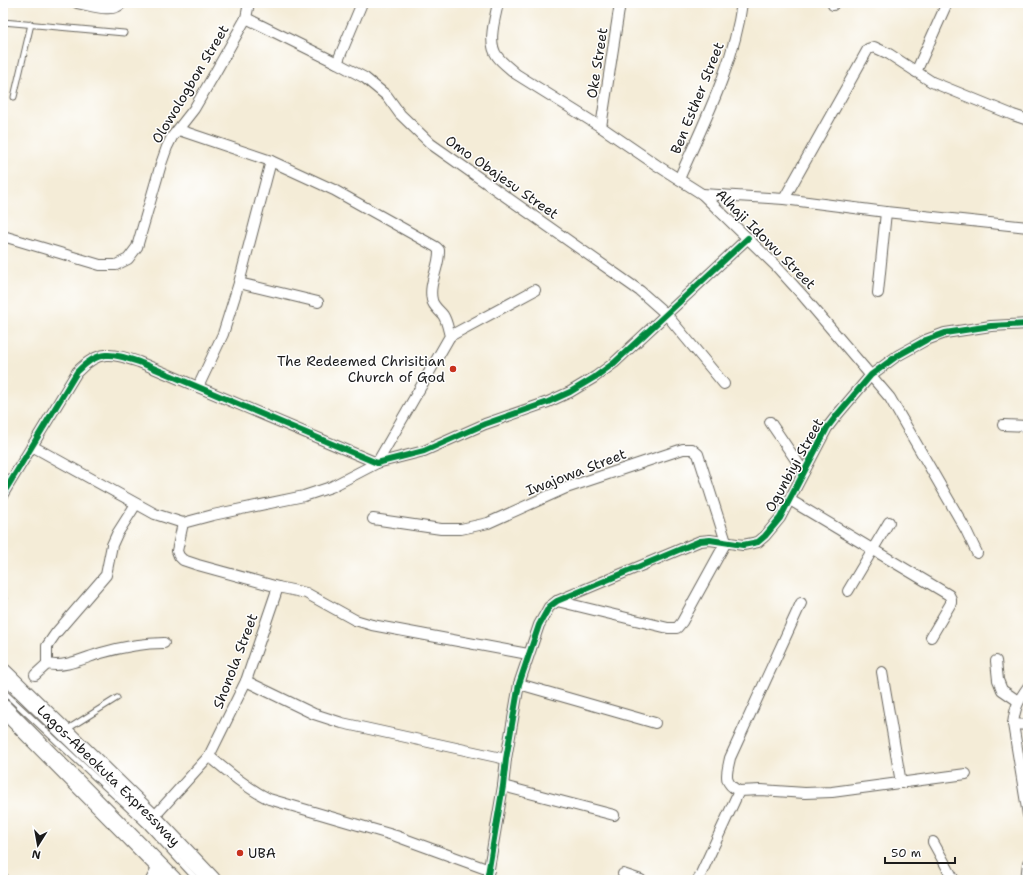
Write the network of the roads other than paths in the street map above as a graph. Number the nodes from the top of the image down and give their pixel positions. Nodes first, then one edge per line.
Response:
1 (77, 3) edge
2 (122, 3) edge
3 (249, 3) edge
4 (362, 3) edge
5 (498, 3) edge
6 (620, 3) edge
7 (742, 3) edge
8 (947, 3) edge
9 (246, 18) junction
10 (3, 22) edge
11 (31, 24) junction
12 (124, 32) dead end
13 (337, 62) junction
14 (916, 72) junction
15 (14, 97) dead end
16 (1028, 120) edge
17 (601, 127) junction
18 (179, 130) junction
19 (271, 160) junction
20 (679, 179) junction
21 (702, 194) junction
22 (784, 199) junction
23 (886, 212) junction
24 (1028, 227) edge
25 (3, 236) edge
26 (748, 238) junction
27 (239, 283) junction
28 (535, 290) dead end
29 (878, 293) dead end
30 (318, 302) dead end
31 (666, 314) junction
32 (1028, 324) edge
33 (450, 336) junction
34 (871, 375) junction
35 (724, 384) dead end
36 (198, 387) junction
37 (770, 422) dead end
38 (1004, 426) dead end
39 (1028, 426) edge
40 (32, 446) junction
41 (377, 463) junction
42 (804, 472) junction
43 (3, 494) edge
44 (790, 500) junction
45 (136, 504) junction
46 (372, 519) dead end
47 (889, 522) dead end
48 (183, 523) junction
49 (726, 542) junction
50 (874, 550) junction
51 (976, 553) dead end
52 (278, 587) junction
53 (848, 591) dead end
54 (3, 598) edge
55 (557, 601) junction
56 (3, 602) edge
57 (801, 603) dead end
58 (931, 637) dead end
59 (164, 643) dead end
60 (528, 654) junction
61 (996, 661) dead end
62 (47, 664) junction
63 (3, 672) edge
64 (882, 672) dead end
65 (35, 675) dead end
66 (246, 681) junction
67 (519, 684) junction
68 (1028, 687) edge
69 (3, 691) edge
70 (117, 698) dead end
71 (1018, 701) junction
72 (5, 712) edge
73 (655, 723) dead end
74 (1013, 724) junction
75 (1028, 725) edge
76 (64, 732) junction
77 (209, 756) junction
78 (506, 759) junction
79 (966, 774) dead end
80 (901, 783) junction
81 (503, 786) junction
82 (739, 791) junction
83 (614, 815) dead end
84 (1028, 816) edge
85 (153, 818) junction
86 (933, 842) dead end
87 (1028, 863) edge
88 (155, 873) edge
89 (623, 874) dead end
90 (488, 875) edge
91 (173, 880) edge
92 (196, 880) edge
93 (212, 880) edge
94 (641, 880) edge
95 (698, 880) edge
96 (954, 880) edge
97 (1026, 880) edge

1 - 2 street
3 - 9 street, Olowologbon Street
4 - 13 street
5 - 17 street, Alhaji Idowu Street
6 - 17 street, Oke Street
7 - 20 street, Ben Esther Street
8 - 14 street
9 - 13 street, Omo Obajesu Street
9 - 18 street, Olowologbon Street
10 - 11 lane
11 - 12 lane
11 - 15 lane
13 - 31 street, Omo Obajesu Street
14 - 16 street
14 - 22 street
17 - 20 street, Alhaji Idowu Street
18 - 19 street
18 - 25 street, Olowologbon Street
19 - 27 street
19 - 33 street
20 - 21 street, Alhaji Idowu Street
21 - 22 street
21 - 26 street, Alhaji Idowu Street
22 - 23 street
23 - 24 street
23 - 29 street
26 - 31 street
26 - 34 street, Alhaji Idowu Street
27 - 30 street
27 - 36 street
28 - 33 street
31 - 35 street, Omo Obajesu Street
31 - 41 street
32 - 34 street, Ogunbiyi Street
33 - 41 street
34 - 42 street, Ogunbiyi Street
34 - 51 street, Alhaji Idowu Street
36 - 40 street
36 - 41 street
37 - 42 street
38 - 39 street
40 - 43 street
40 - 45 street
41 - 48 street
42 - 44 street, Ogunbiyi Street
44 - 49 street, Ogunbiyi Street
44 - 50 street
45 - 48 street
45 - 62 street
46 - 49 street, Iwajowa Street
47 - 50 street
48 - 52 street
49 - 55 street
49 - 55 street
50 - 53 street
50 - 58 street
52 - 60 street
52 - 66 street, Shonola Street
54 - 56 lane
55 - 60 street
57 - 82 street
59 - 62 street
60 - 67 street
61 - 71 street
62 - 65 street
63 - 76 highway, Lagos-Abeokuta Expressway
64 - 80 street
66 - 77 street, Shonola Street
66 - 78 street
67 - 73 street
67 - 78 street
68 - 71 street
69 - 92 lane
70 - 76 lane
71 - 74 street
72 - 88 highway, Lagos-Abeokuta Expressway
74 - 75 street
74 - 84 street
76 - 85 highway, Lagos-Abeokuta Expressway
77 - 85 street, Shonola Street
77 - 90 street
78 - 81 street
79 - 80 street
80 - 82 street
81 - 83 street
81 - 90 street
82 - 95 street
85 - 93 highway, Lagos-Abeokuta Expressway
86 - 96 street
87 - 97 street
88 - 91 highway, Lagos-Abeokuta Expressway
89 - 94 street

